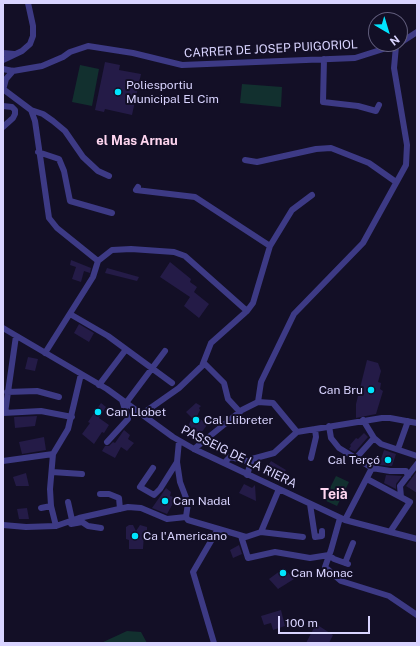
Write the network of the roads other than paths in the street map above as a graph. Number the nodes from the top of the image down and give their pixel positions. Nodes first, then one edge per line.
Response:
1 (28, 3) edge
2 (417, 32) edge
3 (408, 38) edge
4 (3, 52) edge
5 (373, 52) edge
6 (397, 52) edge
7 (15, 54) junction
8 (5, 59) edge
9 (324, 59) junction
10 (4, 69) edge
11 (13, 71) junction
12 (3, 89) edge
13 (379, 105) dead end
14 (3, 106) edge
15 (31, 110) junction
16 (3, 127) edge
17 (38, 152) junction
18 (245, 160) dead end
19 (109, 176) dead end
20 (396, 182) junction
21 (138, 187) dead end
22 (312, 195) dead end
23 (112, 213) dead end
24 (270, 246) junction
25 (98, 261) junction
26 (247, 311) junction
27 (70, 314) junction
28 (3, 328) edge
29 (16, 336) junction
30 (165, 351) dead end
31 (124, 352) dead end
32 (46, 353) junction
33 (204, 362) junction
34 (152, 368) junction
35 (81, 374) junction
36 (172, 383) dead end
37 (99, 385) junction
38 (8, 392) junction
39 (59, 397) dead end
40 (124, 401) junction
41 (258, 402) junction
42 (240, 412) junction
43 (4, 413) edge
44 (142, 414) junction
45 (72, 417) junction
46 (363, 420) junction
47 (408, 422) junction
48 (417, 423) edge
49 (329, 426) junction
50 (315, 429) junction
51 (297, 432) junction
52 (374, 438) junction
53 (179, 441) junction
54 (107, 442) dead end
55 (194, 449) junction
56 (398, 449) junction
57 (53, 454) junction
58 (416, 454) edge
59 (311, 458) dead end
60 (356, 458) junction
61 (3, 461) edge
62 (177, 462) junction
63 (251, 462) junction
64 (224, 464) junction
65 (417, 464) edge
66 (153, 468) dead end
67 (372, 468) junction
68 (52, 472) junction
69 (82, 474) dead end
70 (247, 475) junction
71 (408, 476) junction
72 (367, 479) junction
73 (279, 489) junction
74 (100, 494) dead end
75 (401, 497) junction
76 (417, 499) edge
77 (68, 502) dead end
78 (410, 502) junction
79 (310, 504) junction
80 (51, 506) junction
81 (41, 508) dead end
82 (120, 508) junction
83 (187, 519) junction
84 (342, 519) junction
85 (72, 520) junction
86 (3, 525) edge
87 (59, 525) junction
88 (100, 528) dead end
89 (218, 529) junction
90 (322, 531) dead end
91 (261, 532) junction
92 (390, 532) junction
93 (241, 536) junction
94 (303, 537) dead end
95 (417, 539) edge
96 (353, 543) dead end
97 (329, 555) junction
98 (417, 615) edge
99 (214, 643) edge

1 - 7 street
2 - 3 street, CARRER DE JOSEP PUIGORIOL
4 - 7 street
5 - 9 street, CARRER DE JOSEP PUIGORIOL
6 - 20 street
7 - 8 street
8 - 10 street, CARRER DE JOSEP PUIGORIOL
9 - 11 street, CARRER DE JOSEP PUIGORIOL
9 - 13 street
10 - 11 street, CARRER DE JOSEP PUIGORIOL
11 - 12 street
12 - 15 street
14 - 16 street
15 - 17 street
15 - 19 street
17 - 23 street
17 - 25 street
18 - 20 street
20 - 41 street
21 - 24 street
22 - 24 street
24 - 26 street
25 - 26 street
25 - 27 street
26 - 33 street
27 - 32 street
27 - 34 street
28 - 29 street, PASSEIG DE LA RIERA
29 - 32 street, PASSEIG DE LA RIERA
29 - 38 street
30 - 34 street
31 - 37 street
32 - 35 street, PASSEIG DE LA RIERA
33 - 42 street
33 - 44 street
34 - 36 street
34 - 40 street
35 - 37 street, PASSEIG DE LA RIERA
35 - 45 street
37 - 40 street, PASSEIG DE LA RIERA
38 - 39 street
38 - 43 street
40 - 44 street, PASSEIG DE LA RIERA
40 - 54 street
41 - 42 street
41 - 51 street
42 - 55 street
43 - 45 street
44 - 53 street, PASSEIG DE LA RIERA
45 - 57 street
46 - 47 street
46 - 49 street
46 - 52 street
47 - 48 street
47 - 56 street
49 - 50 street
49 - 60 street
50 - 51 street
50 - 59 street
51 - 63 street
52 - 56 street
52 - 60 street
53 - 55 street, PASSEIG DE LA RIERA
53 - 62 street
55 - 64 street, PASSEIG DE LA RIERA
56 - 58 street
57 - 61 street
57 - 68 street
60 - 67 street
62 - 66 street
62 - 83 street
63 - 64 street
63 - 70 street
64 - 70 street, PASSEIG DE LA RIERA
65 - 71 street
67 - 71 street
67 - 72 street
68 - 69 street
68 - 80 street
70 - 73 street, PASSEIG DE LA RIERA
71 - 75 street
72 - 75 street
72 - 84 street
73 - 79 street, PASSEIG DE LA RIERA
73 - 91 street
74 - 82 street
75 - 78 street
76 - 78 street
77 - 85 street
78 - 92 street
79 - 84 street, PASSEIG DE LA RIERA
79 - 90 street
80 - 81 street
80 - 87 street
82 - 83 street
82 - 85 street
83 - 89 street
84 - 92 street, PASSEIG DE LA RIERA
84 - 97 street
85 - 87 street
86 - 87 street
87 - 88 street
89 - 93 street
89 - 99 street
91 - 93 street
91 - 94 street
92 - 95 street, PASSEIG DE LA RIERA
93 - 97 street
96 - 97 street
97 - 98 street

